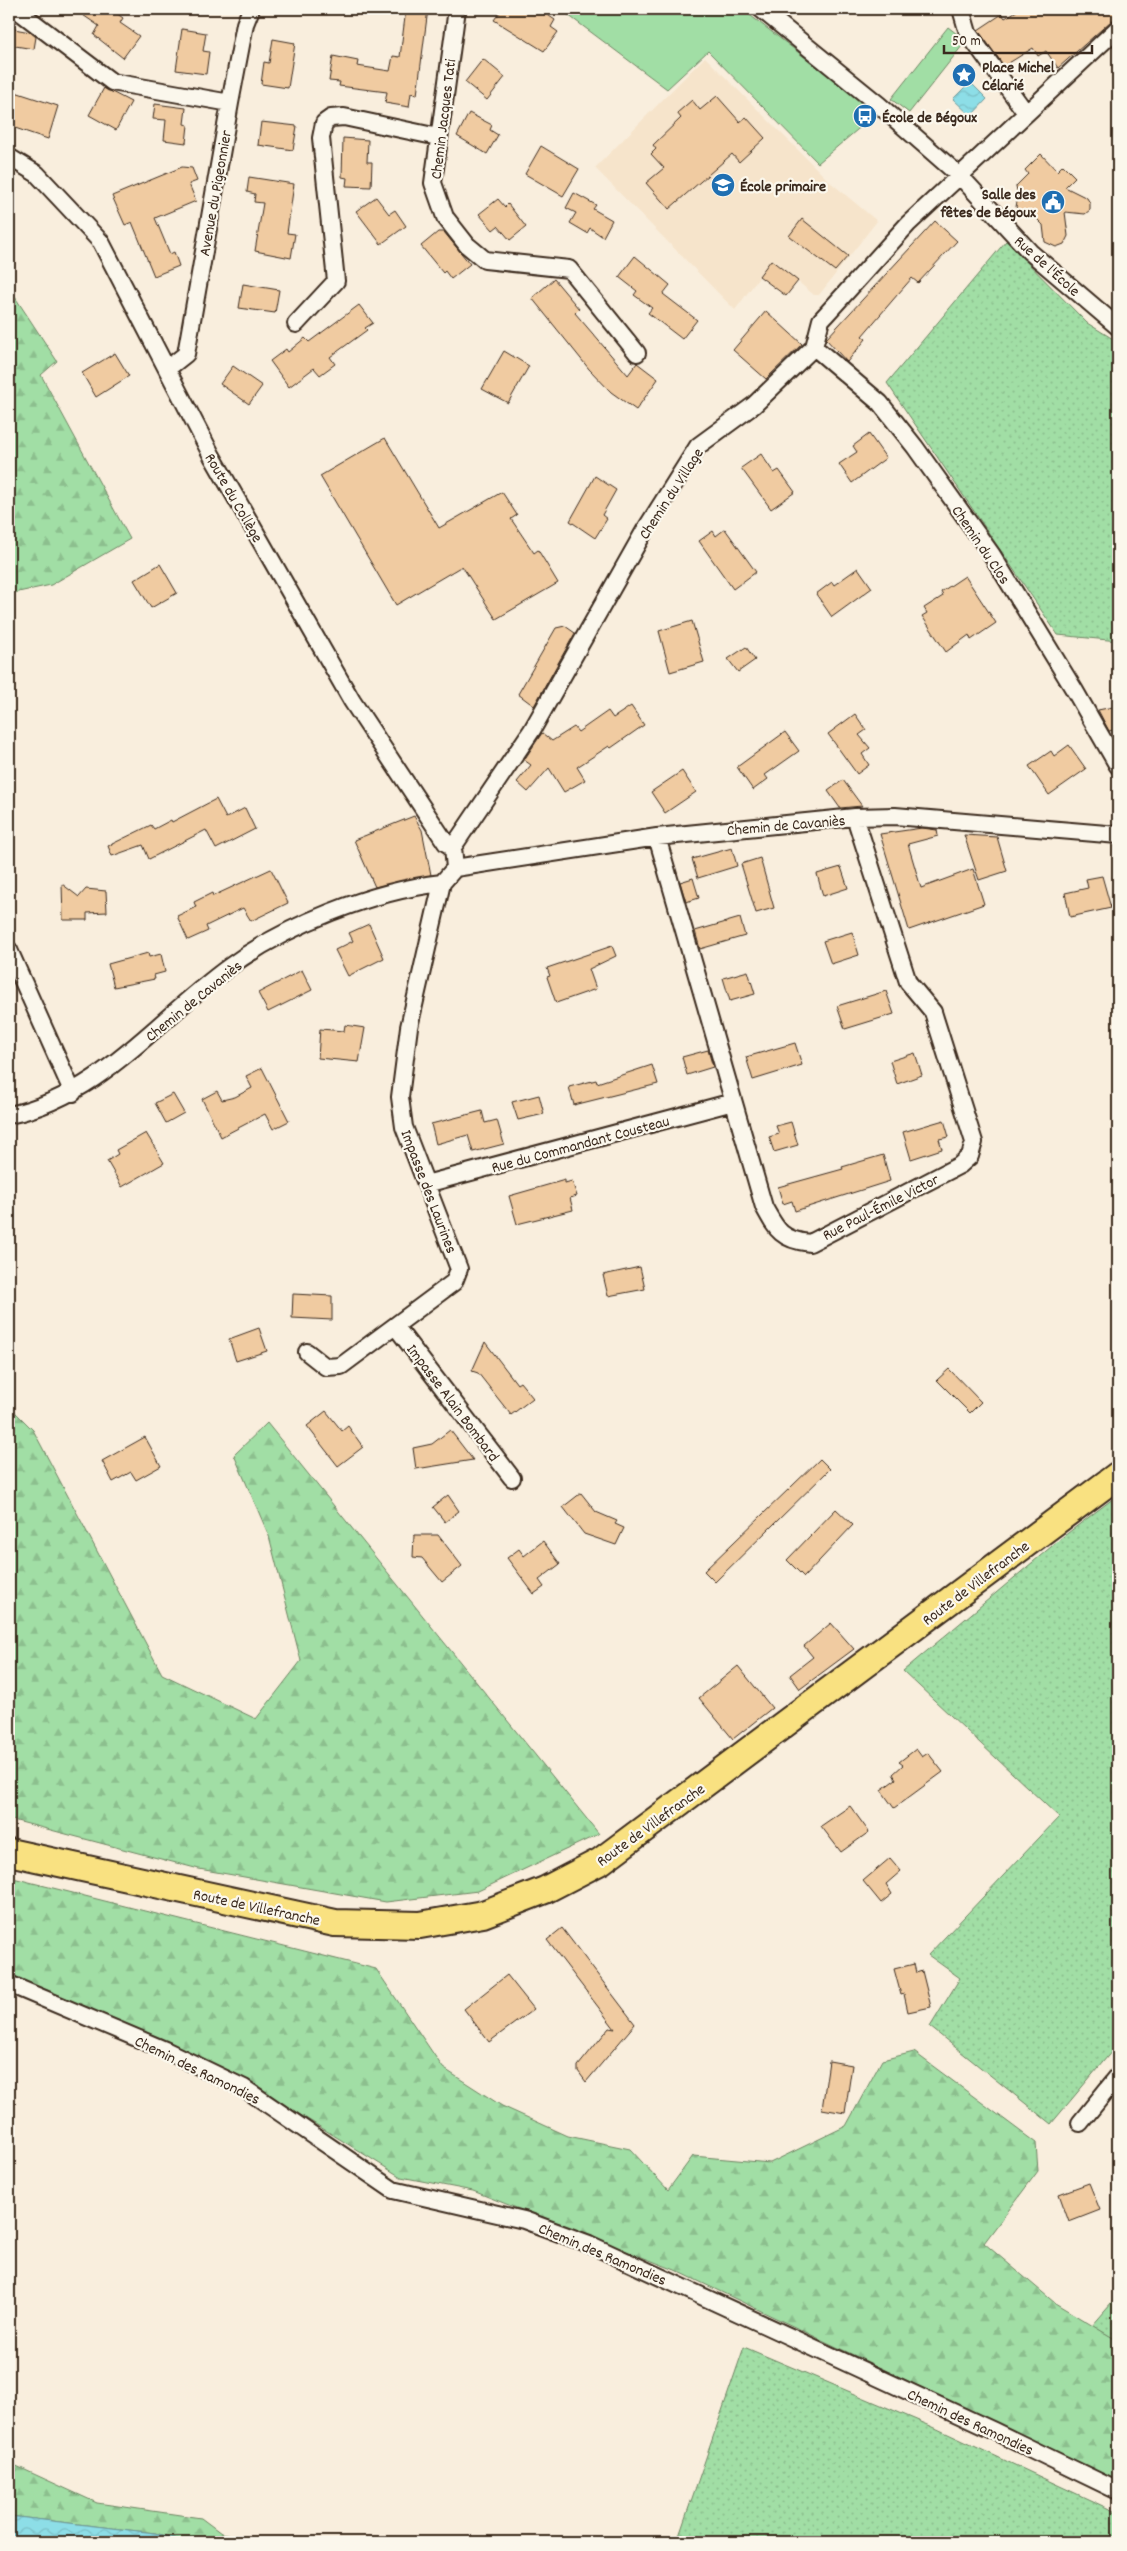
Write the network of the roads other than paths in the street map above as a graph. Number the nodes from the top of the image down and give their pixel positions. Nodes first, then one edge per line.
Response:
1 (16, 9) edge
2 (251, 9) edge
3 (457, 9) edge
4 (761, 9) edge
5 (961, 9) edge
6 (1118, 28) edge
7 (230, 102) junction
8 (1026, 113) junction
9 (438, 137) junction
10 (9, 157) edge
11 (961, 177) junction
12 (296, 324) dead end
13 (1118, 328) edge
14 (814, 347) junction
15 (637, 353) dead end
16 (167, 369) junction
17 (1118, 766) edge
18 (855, 817) junction
19 (1118, 835) edge
20 (657, 837) junction
21 (454, 847) junction
22 (455, 868) junction
23 (442, 883) junction
24 (9, 950) edge
25 (73, 1093) junction
26 (733, 1102) junction
27 (9, 1115) edge
28 (426, 1184) junction
29 (396, 1326) junction
30 (307, 1352) dead end
31 (1118, 1474) edge
32 (512, 1478) dead end
33 (9, 1852) edge
34 (9, 1984) edge
35 (1118, 2076) edge
36 (1080, 2123) dead end
37 (1118, 2492) edge

1 - 7 street
2 - 7 street, Avenue du Pigeonnier
3 - 9 street, Chemin Jacques Tati
4 - 11 street
5 - 8 street
6 - 8 street
7 - 16 street, Avenue du Pigeonnier
8 - 11 street
9 - 12 street
9 - 15 street, Chemin Jacques Tati
10 - 16 street, Route du Collège
11 - 13 street, Rue de l'École
11 - 14 street
14 - 17 street, Chemin du Clos
14 - 21 street, Chemin du Village
16 - 21 street, Route du Collège
18 - 19 street, Chemin de Cavaniès
18 - 20 street, Chemin de Cavaniès
18 - 26 street, Rue Paul-Émile Victor
20 - 22 street, Chemin de Cavaniès
20 - 26 street, Rue Paul-Émile Victor
21 - 22 street
22 - 23 street, Impasse des Laurines
23 - 25 street, Chemin de Cavaniès
23 - 28 street, Impasse des Laurines
24 - 25 street
25 - 27 street, Chemin de Cavaniès
26 - 28 street, Rue du Commandant Cousteau
28 - 29 street, Impasse des Laurines
29 - 30 street, Impasse des Laurines
29 - 32 street, Impasse Alain Bombard
31 - 33 main road, Route de Villefranche
34 - 37 street, Chemin des Ramondies
35 - 36 street

